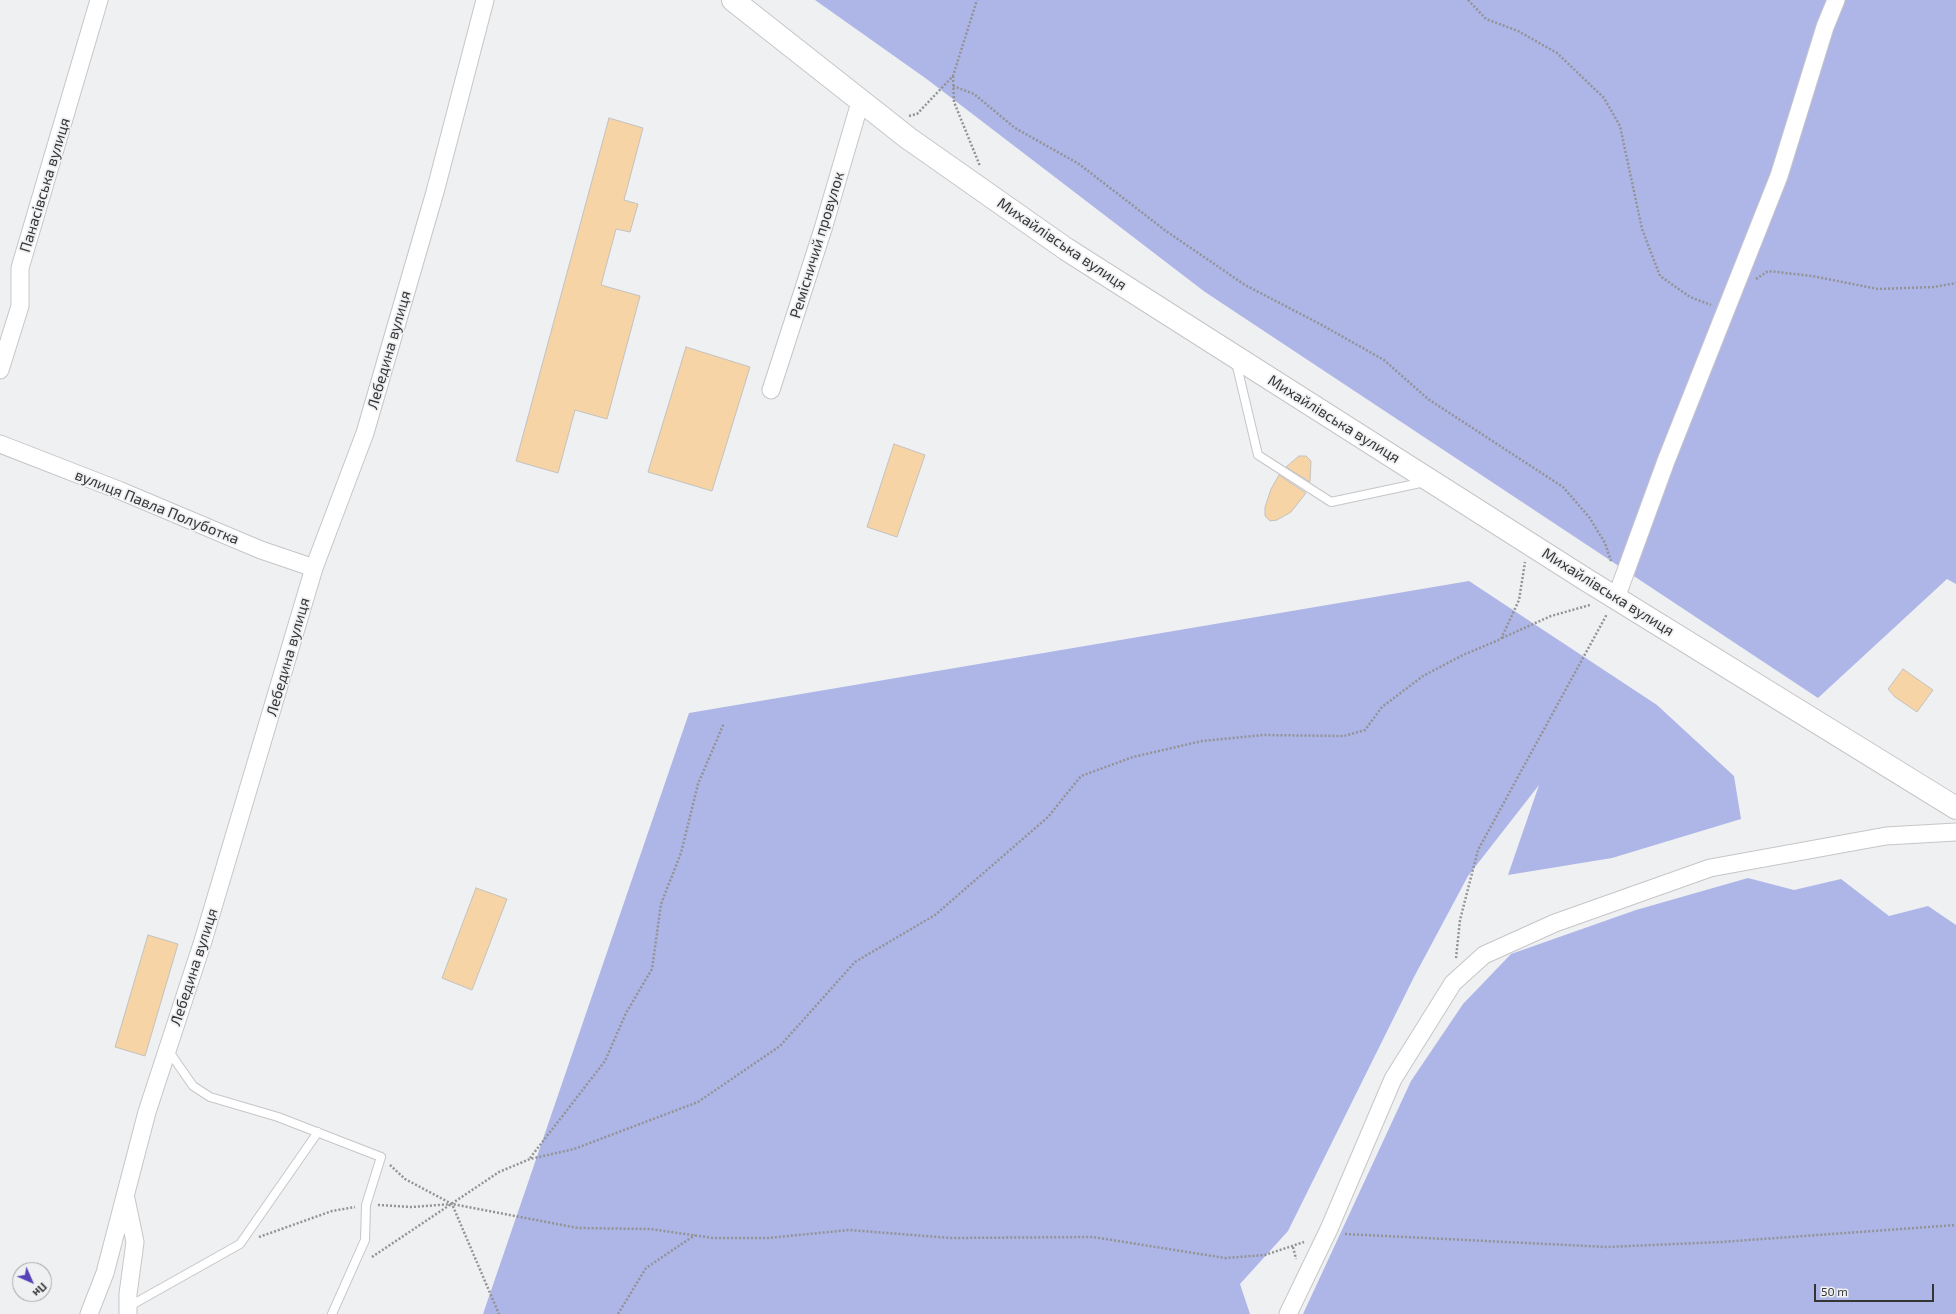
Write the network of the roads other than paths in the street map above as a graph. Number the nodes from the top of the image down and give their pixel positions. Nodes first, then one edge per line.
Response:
1 (99, 0) edge
2 (485, 0) edge
3 (733, 0) edge
4 (1836, 0) edge
5 (860, 99) junction
6 (1236, 358) junction
7 (0, 370) edge
8 (770, 390) dead end
9 (0, 444) edge
10 (1432, 481) junction
11 (314, 568) junction
12 (1618, 592) junction
13 (1956, 808) edge
14 (1956, 832) edge
15 (167, 1049) junction
16 (318, 1132) junction
17 (125, 1195) junction
18 (124, 1312) edge
19 (89, 1314) edge
20 (332, 1314) edge
21 (1288, 1314) edge

1 - 7 street, Панасівська вулиця
2 - 11 street, Лебедина вулиця
3 - 5 main road, Михайлівська вулиця
4 - 12 street
5 - 6 main road, Михайлівська вулиця
5 - 8 street, Ремісничий провулок
6 - 10 main road, Михайлівська вулиця
6 - 10 lane
9 - 11 street, вулиця Павла Полуботка
10 - 12 main road, Михайлівська вулиця
11 - 15 street, Лебедина вулиця
12 - 13 main road, Михайлівська вулиця
14 - 21 street
15 - 16 lane
15 - 17 street, Лебедина вулиця
16 - 18 lane
16 - 20 lane
17 - 18 street
17 - 19 street, Лебедина вулиця

